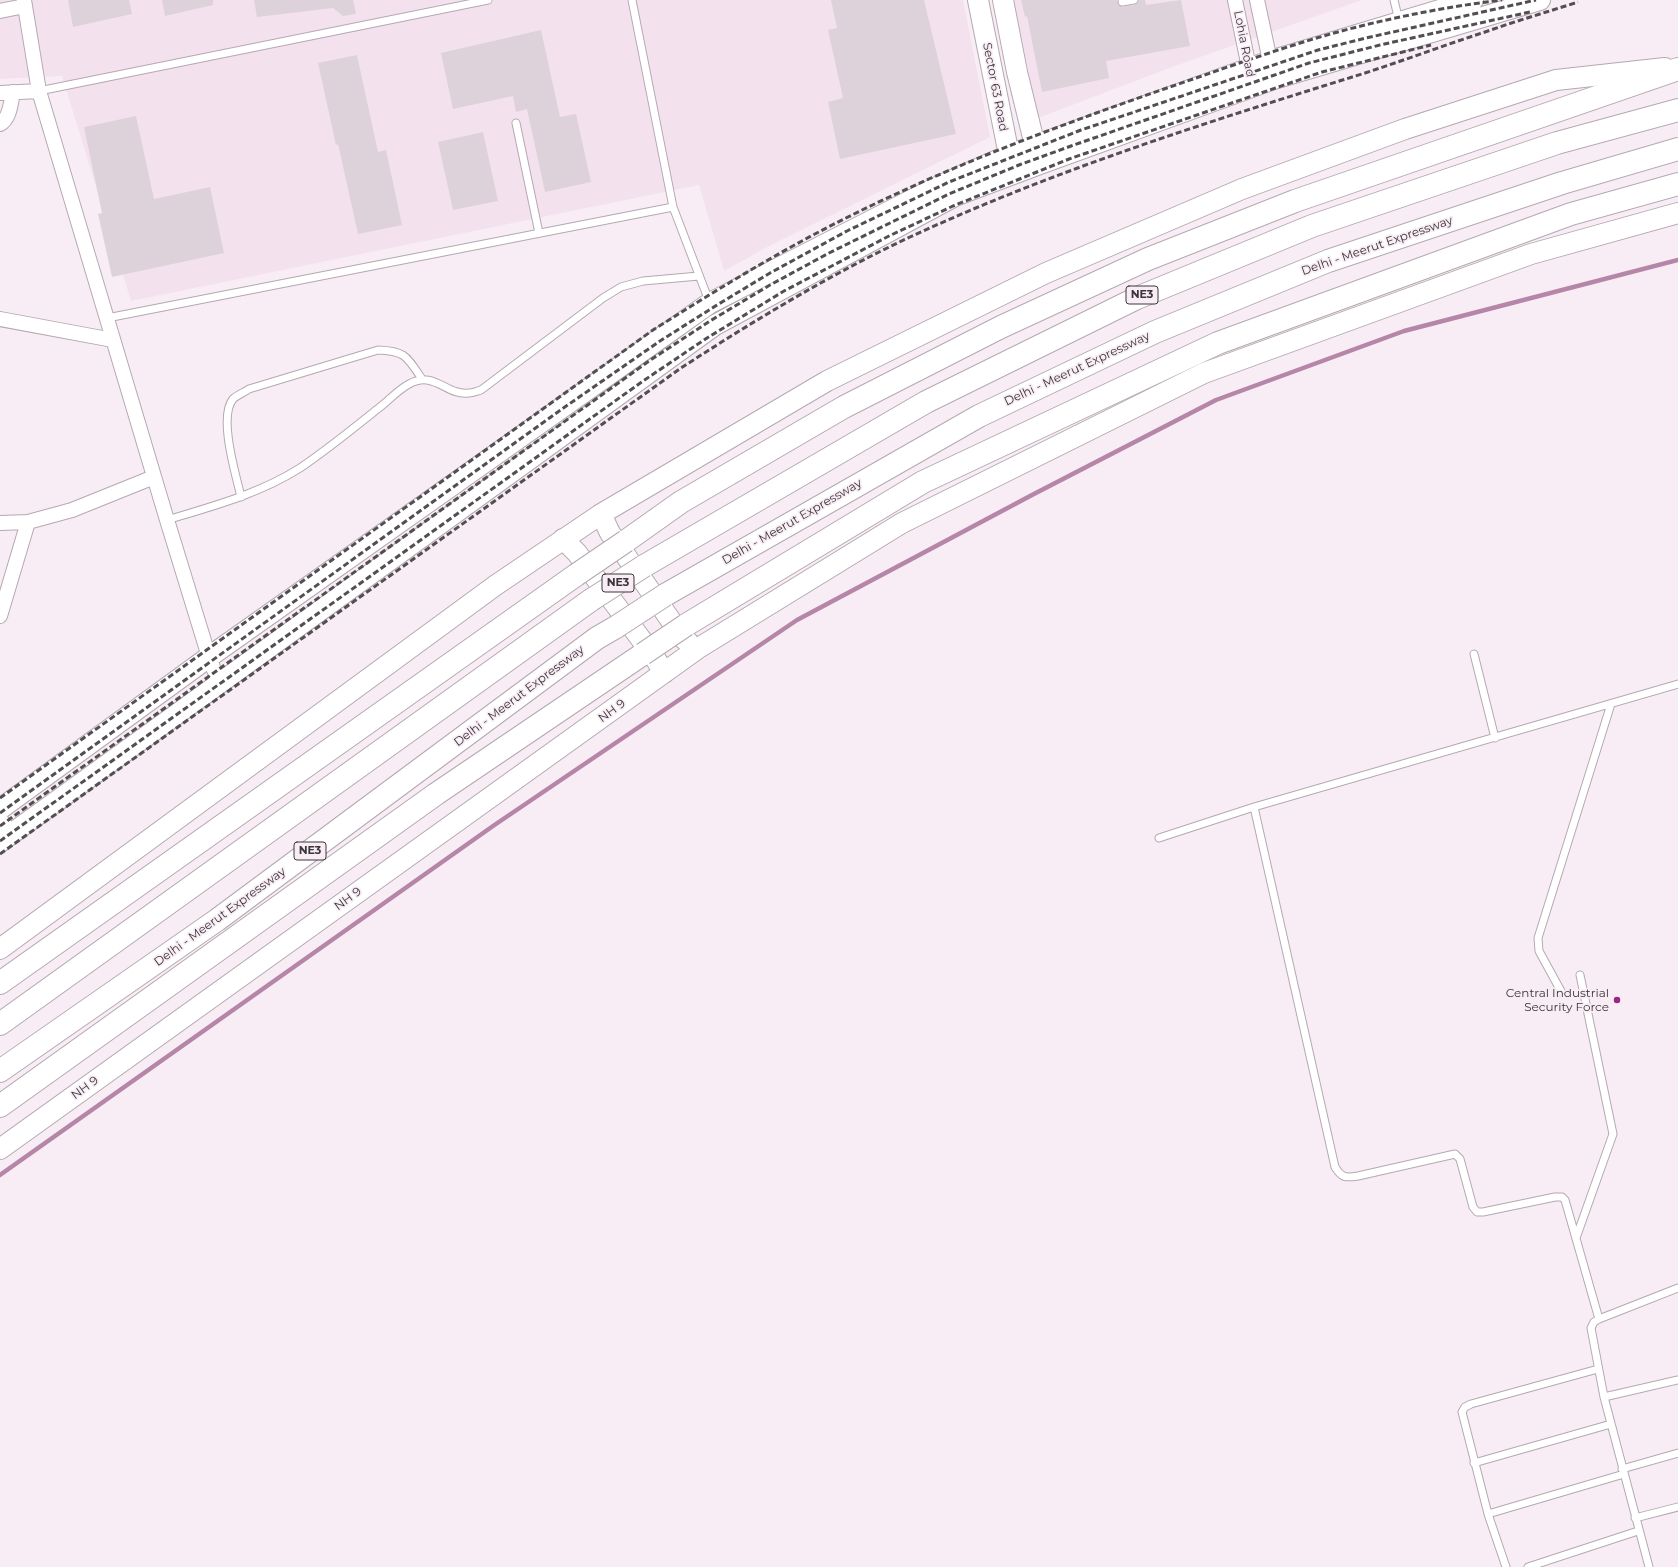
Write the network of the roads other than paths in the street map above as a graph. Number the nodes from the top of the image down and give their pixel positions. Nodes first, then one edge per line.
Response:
1 (488, 0) edge
2 (632, 0) edge
3 (978, 0) edge
4 (1003, 0) edge
5 (1134, 0) edge
6 (1235, 0) edge
7 (1257, 0) edge
8 (1394, 0) edge
9 (1473, 0) edge
10 (1540, 0) edge
11 (1122, 2) dead end
12 (24, 3) edge
13 (0, 10) edge
14 (1399, 22) junction
15 (1678, 68) edge
16 (1272, 70) junction
17 (1017, 72) junction
18 (993, 77) junction
19 (1251, 78) junction
20 (39, 91) junction
21 (6, 93) edge
22 (1678, 110) edge
23 (516, 123) dead end
24 (0, 124) edge
25 (1678, 149) edge
26 (1009, 155) junction
27 (1037, 155) junction
28 (1014, 174) junction
29 (1678, 184) edge
30 (673, 207) junction
31 (1678, 213) edge
32 (539, 233) junction
33 (699, 276) junction
34 (713, 314) junction
35 (107, 318) junction
36 (0, 319) edge
37 (113, 340) junction
38 (422, 379) junction
39 (154, 477) junction
40 (241, 497) junction
41 (601, 514) junction
42 (167, 520) junction
43 (28, 522) junction
44 (0, 523) edge
45 (563, 539) junction
46 (0, 616) edge
47 (697, 649) junction
48 (1474, 654) dead end
49 (209, 657) junction
50 (664, 673) junction
51 (219, 683) junction
52 (1678, 684) edge
53 (1611, 704) junction
54 (1495, 738) junction
55 (1254, 807) junction
56 (0, 809) edge
57 (4, 831) edge
58 (1159, 838) dead end
59 (0, 949) edge
60 (1580, 975) dead end
61 (0, 983) edge
62 (1562, 993) dead end
63 (0, 1024) edge
64 (0, 1071) edge
65 (0, 1106) edge
66 (0, 1149) edge
67 (1576, 1238) junction
68 (1678, 1288) edge
69 (1599, 1319) junction
70 (1598, 1369) junction
71 (1678, 1380) edge
72 (1604, 1397) junction
73 (1610, 1424) junction
74 (1678, 1453) edge
75 (1474, 1463) junction
76 (1623, 1472) junction
77 (1678, 1507) edge
78 (1488, 1514) junction
79 (1635, 1518) junction
80 (1638, 1531) junction
81 (1506, 1567) edge
82 (1528, 1567) edge
83 (1648, 1567) edge

1 - 20 lane
2 - 30 lane
3 - 18 street, Sector 63 Road
4 - 17 street, Sector 63 Road
5 - 11 lane
6 - 19 street, Lohia Road
7 - 16 street, Lohia Road
8 - 14 lane
9 - 14 street
10 - 16 street
12 - 13 street
12 - 20 street
14 - 16 street
15 - 41 street
15 - 61 highway, bridge
16 - 19 street
17 - 18 street
17 - 27 street, Sector 63 Road
18 - 26 street, Sector 63 Road
19 - 27 street
20 - 21 street
20 - 35 street
21 - 24 street
22 - 63 highway, NE3, bridge
23 - 32 lane
25 - 64 highway, Delhi - Meerut Expressway / NE3, bridge
26 - 27 street
26 - 28 street, Sector 63 Road
26 - 34 street
27 - 28 street
28 - 34 street
29 - 65 highway, bridge
30 - 32 lane
30 - 33 lane
31 - 47 street, NH 9
32 - 35 lane
33 - 34 lane
33 - 38 lane
34 - 49 street
34 - 51 street
35 - 37 street
36 - 37 street
37 - 39 street
38 - 40 lane
38 - 40 lane
39 - 42 street
39 - 43 street
40 - 42 lane
41 - 45 street
41 - 47 street
42 - 49 street
43 - 44 street
43 - 46 street
45 - 50 street
45 - 59 street
47 - 50 street, NH 9
48 - 54 lane
49 - 51 street
49 - 56 street
50 - 66 street, NH 9
51 - 57 street
52 - 53 lane
53 - 54 lane
53 - 62 lane
54 - 55 lane
55 - 58 lane
55 - 67 lane
60 - 67 lane
67 - 69 lane
68 - 69 lane
69 - 70 lane
70 - 72 lane
70 - 75 lane
71 - 72 lane
72 - 73 lane
73 - 75 lane
73 - 76 lane
74 - 76 lane
75 - 78 lane
76 - 78 lane
76 - 79 lane
77 - 79 lane
78 - 81 lane
79 - 80 lane
80 - 82 lane
80 - 83 lane

